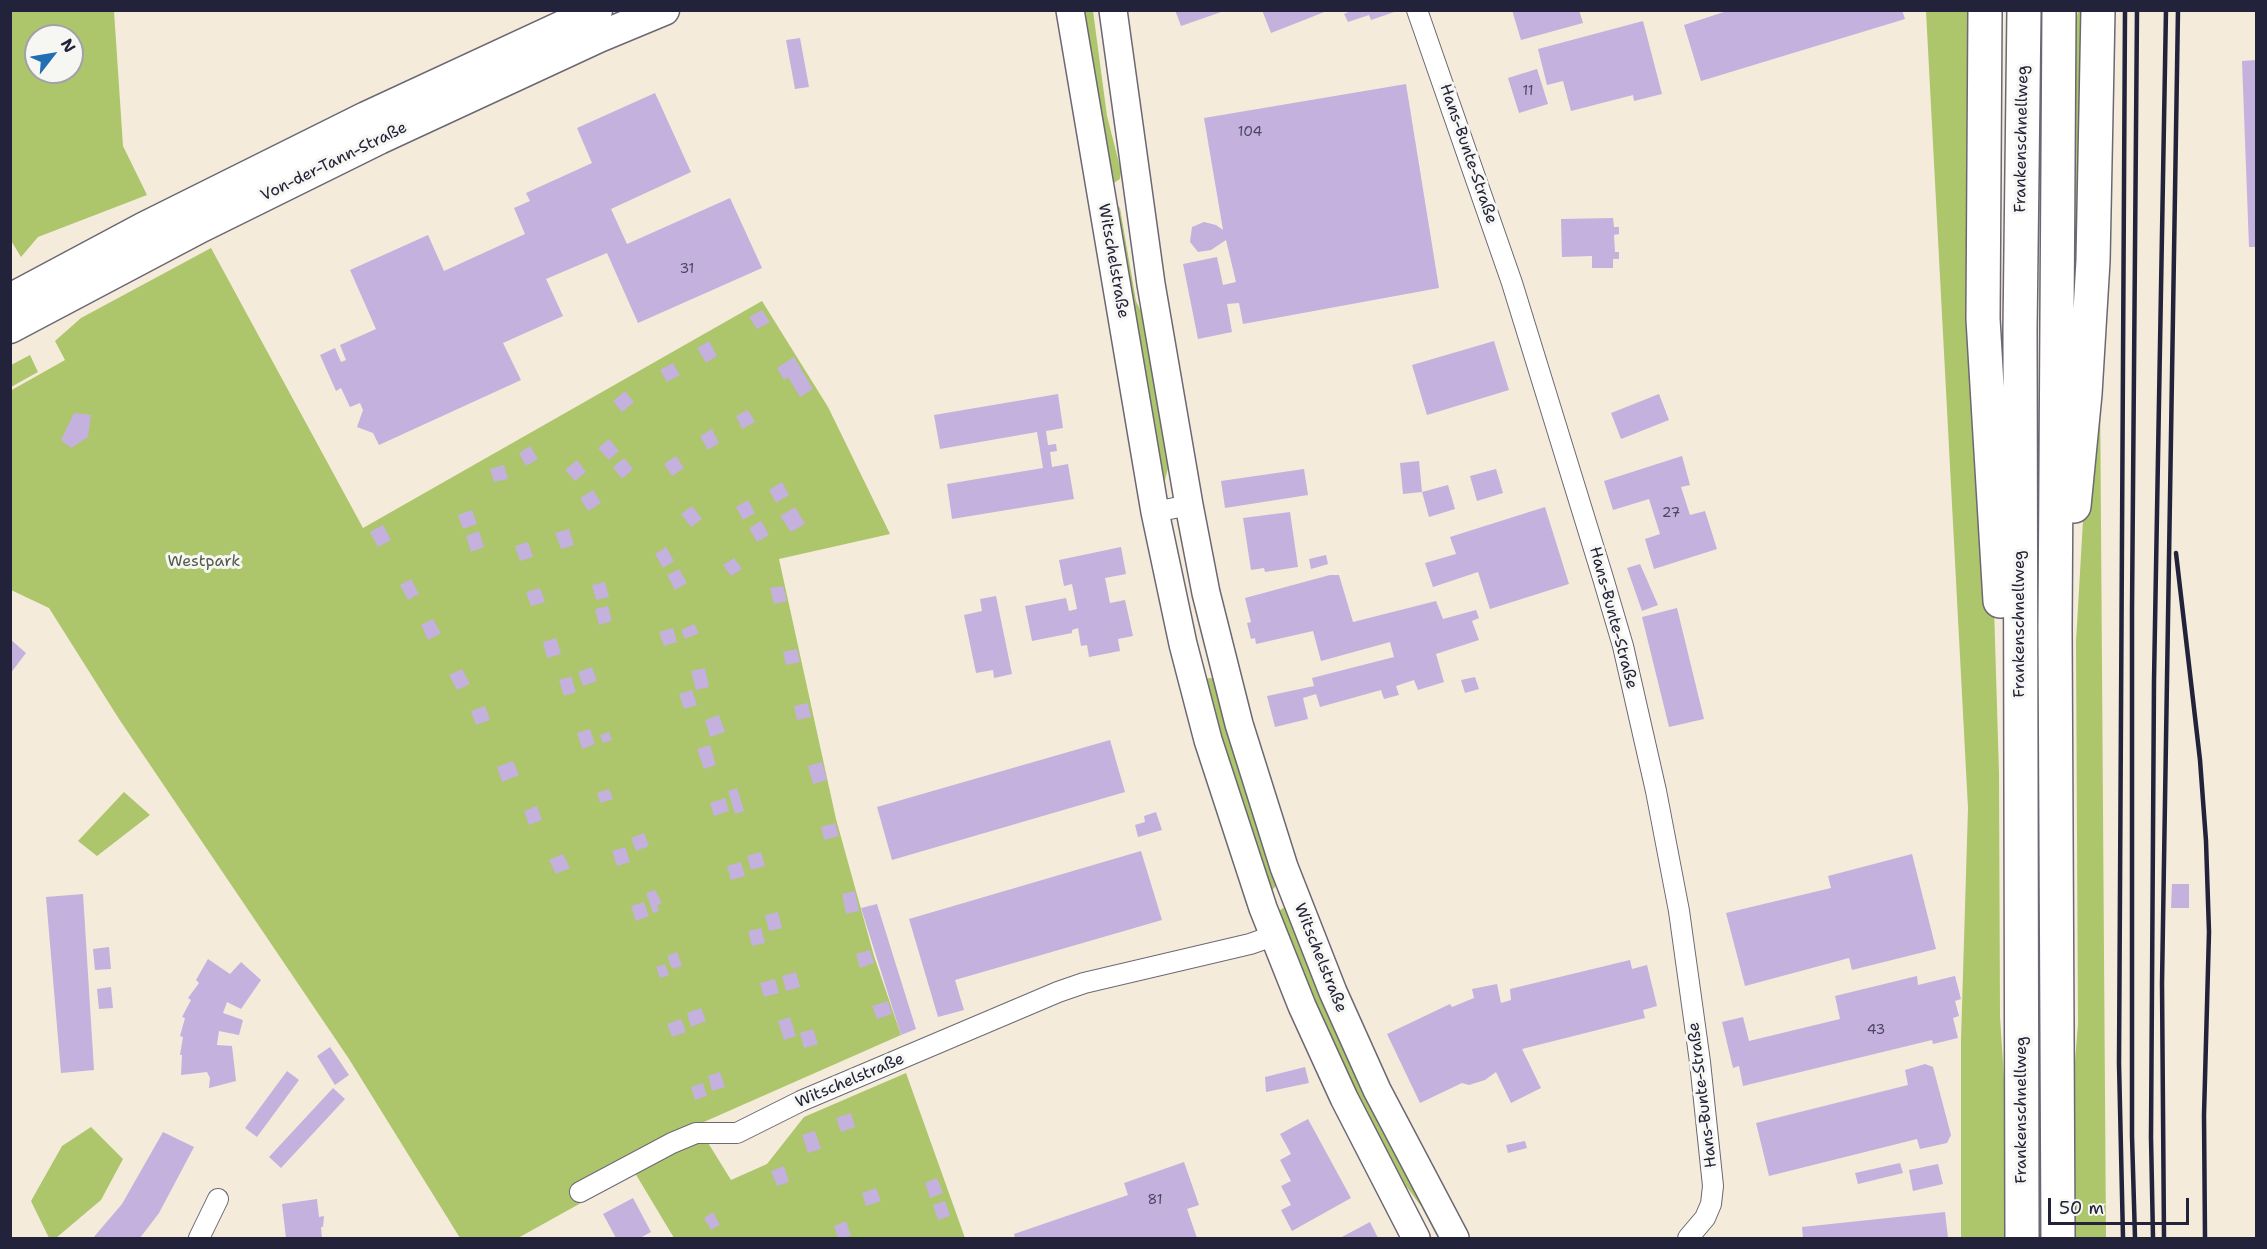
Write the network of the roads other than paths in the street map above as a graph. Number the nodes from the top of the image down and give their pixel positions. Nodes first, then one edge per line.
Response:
1 (597, 10) edge
2 (664, 10) edge
3 (1070, 10) edge
4 (1113, 10) edge
5 (1417, 10) edge
6 (1985, 10) edge
7 (2024, 10) edge
8 (2059, 10) edge
9 (2098, 10) edge
10 (1138, 195) junction
11 (1102, 199) junction
12 (10, 299) edge
13 (10, 328) edge
14 (1189, 505) junction
15 (1155, 512) junction
16 (2055, 627) junction
17 (1222, 663) junction
18 (1190, 671) junction
19 (2020, 760) junction
20 (1274, 936) junction
21 (580, 1192) dead end
22 (218, 1198) dead end
23 (200, 1239) edge
24 (1416, 1239) edge
25 (1455, 1239) edge
26 (1688, 1239) edge
27 (2022, 1239) edge
28 (2058, 1239) edge

1 - 12 main road, Von-der-Tann-Straße
2 - 13 main road, Von-der-Tann-Straße
3 - 11 street, Witschelstraße
4 - 10 street, Witschelstraße
5 - 26 street, Hans-Bunte-Straße
6 - 19 highway
7 - 19 highway, Frankenschnellweg
8 - 16 highway
9 - 16 highway
10 - 11 street
10 - 14 street, Witschelstraße
11 - 15 street, Witschelstraße
14 - 15 street
14 - 17 street, Witschelstraße
15 - 18 street, Witschelstraße
16 - 28 highway
17 - 18 street
17 - 25 street, Witschelstraße
18 - 20 street, Witschelstraße
19 - 27 highway, Frankenschnellweg
20 - 21 street, Witschelstraße
20 - 24 street, Witschelstraße
22 - 23 street

